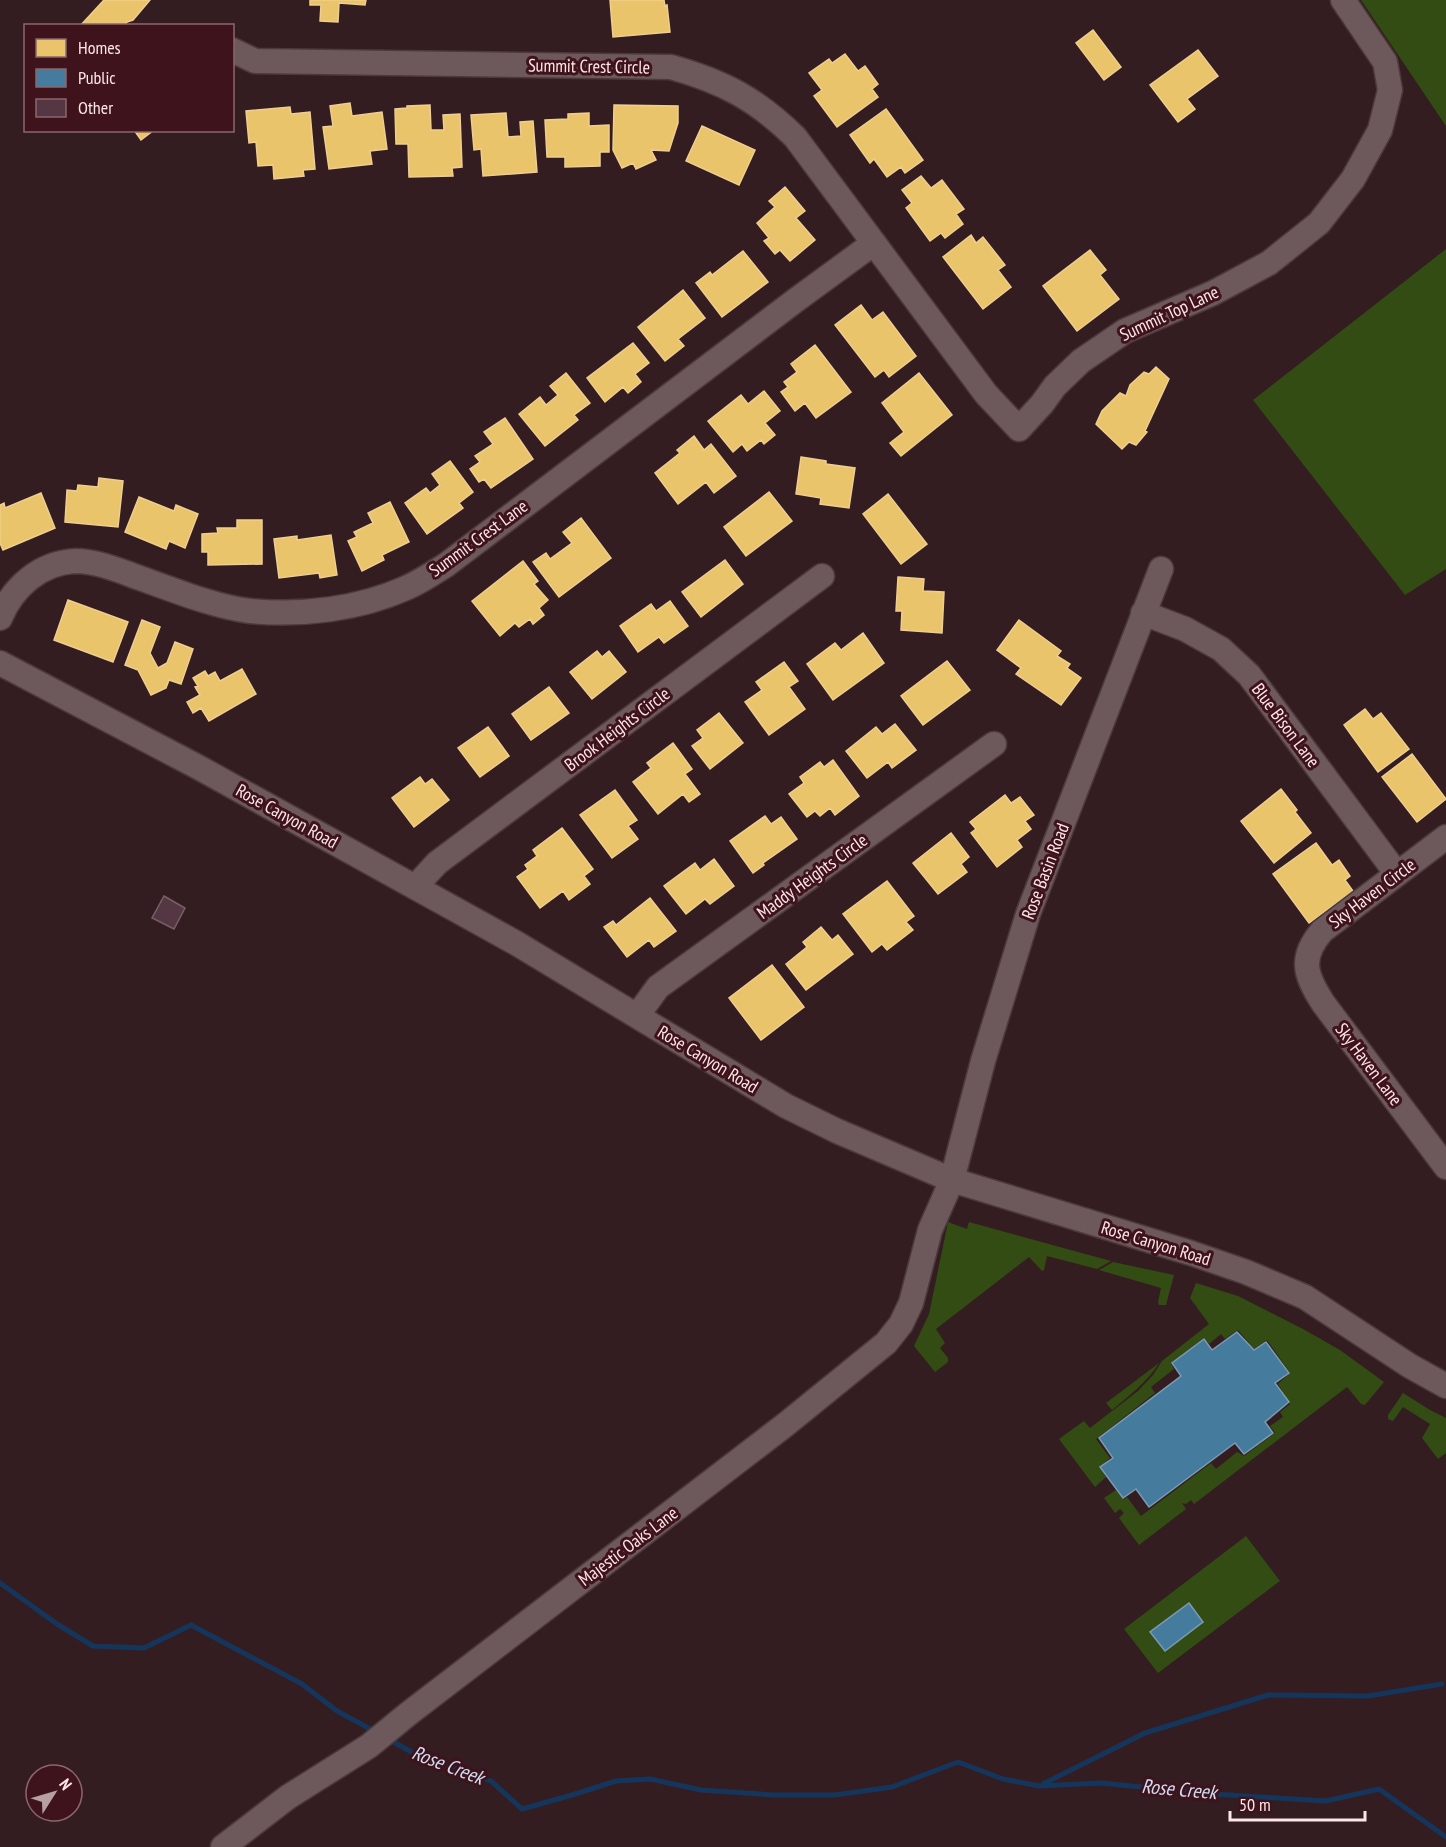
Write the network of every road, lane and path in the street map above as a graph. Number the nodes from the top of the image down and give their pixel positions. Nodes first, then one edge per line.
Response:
1 (1343, 0) edge
2 (234, 51) edge
3 (873, 243) junction
4 (1161, 569) dead end
5 (822, 576) dead end
6 (1143, 613) junction
7 (0, 618) edge
8 (0, 663) edge
9 (994, 744) dead end
10 (1446, 837) edge
11 (1397, 874) junction
12 (415, 887) junction
13 (1306, 955) joint
14 (637, 1016) junction
15 (1446, 1167) edge
16 (952, 1180) junction
17 (1446, 1386) edge
18 (223, 1847) edge

1 - 3 street, Summit Top Lane
2 - 3 street, Summit Crest Circle
3 - 7 street, Summit Crest Lane
4 - 6 street, Rose Basin Road
5 - 12 street, Brook Heights Circle
6 - 11 street, Blue Bison Lane
6 - 16 street, Rose Basin Road
8 - 12 street, Rose Canyon Road
9 - 14 street, Maddy Heights Circle
10 - 11 street, Sky Haven Circle
11 - 13 street, Sky Haven Circle
12 - 14 street, Rose Canyon Road
13 - 15 street, Sky Haven Lane
14 - 16 street, Rose Canyon Road
16 - 17 street, Rose Canyon Road
16 - 18 street, Majestic Oaks Lane

